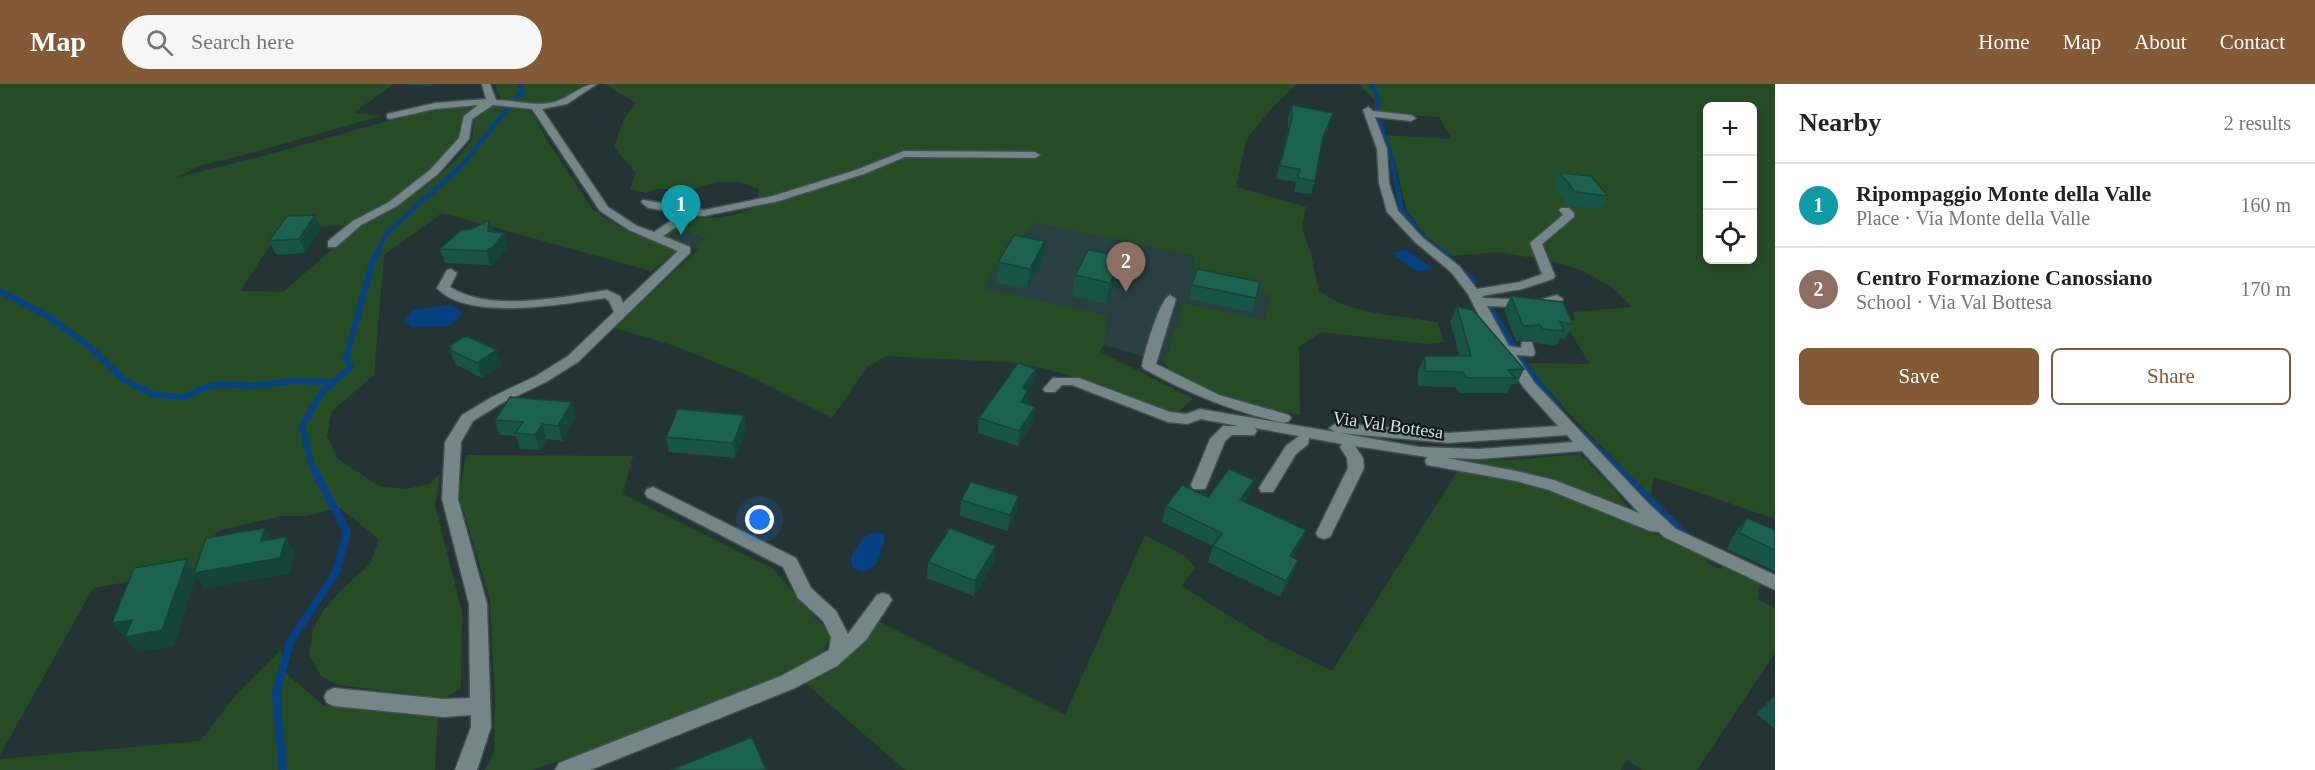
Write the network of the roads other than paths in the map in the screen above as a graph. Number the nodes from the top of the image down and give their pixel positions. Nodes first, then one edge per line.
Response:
1 (486, 84) edge
2 (593, 84) edge
3 (418, 102) dead end
4 (492, 102) junction
5 (536, 108) junction
6 (400, 113) junction
7 (390, 116) dead end
8 (1411, 118) dead end
9 (1035, 155) dead end
10 (736, 195) dead end
11 (647, 202) dead end
12 (748, 204) junction
13 (1565, 210) dead end
14 (692, 211) junction
15 (656, 236) junction
16 (332, 244) dead end
17 (451, 273) dead end
18 (1499, 284) dead end
19 (1473, 293) junction
20 (1170, 299) dead end
21 (1557, 299) edge
22 (620, 311) junction
23 (1527, 345) dead end
24 (1505, 350) junction
25 (1050, 389) dead end
26 (1571, 430) junction
27 (1303, 440) junction
28 (1586, 446) junction
29 (1348, 447) junction
30 (1198, 485) dead end
31 (1267, 488) dead end
32 (653, 493) dead end
33 (1324, 533) dead end
34 (1670, 533) junction
35 (1775, 583) edge
36 (883, 600) dead end
37 (838, 652) junction
38 (334, 697) dead end
39 (481, 706) junction
40 (466, 770) edge
41 (566, 770) edge

1 - 4 street
2 - 5 street
3 - 6 street
4 - 5 street
4 - 6 street
4 - 16 street
5 - 15 street
6 - 7 street
8 - 19 street
9 - 12 street
10 - 12 street
11 - 14 street
12 - 14 street
13 - 19 street
14 - 15 street
15 - 22 street
17 - 22 street
18 - 19 street
19 - 21 street
19 - 24 street
20 - 26 street
22 - 39 street
23 - 24 street
24 - 26 street
25 - 28 street, Via Val Bottesa
26 - 28 street
27 - 29 street
27 - 30 street
27 - 31 street
28 - 34 street
29 - 33 street
29 - 34 street
32 - 37 street
34 - 35 street
36 - 37 street
37 - 41 street
38 - 39 street
39 - 40 street

